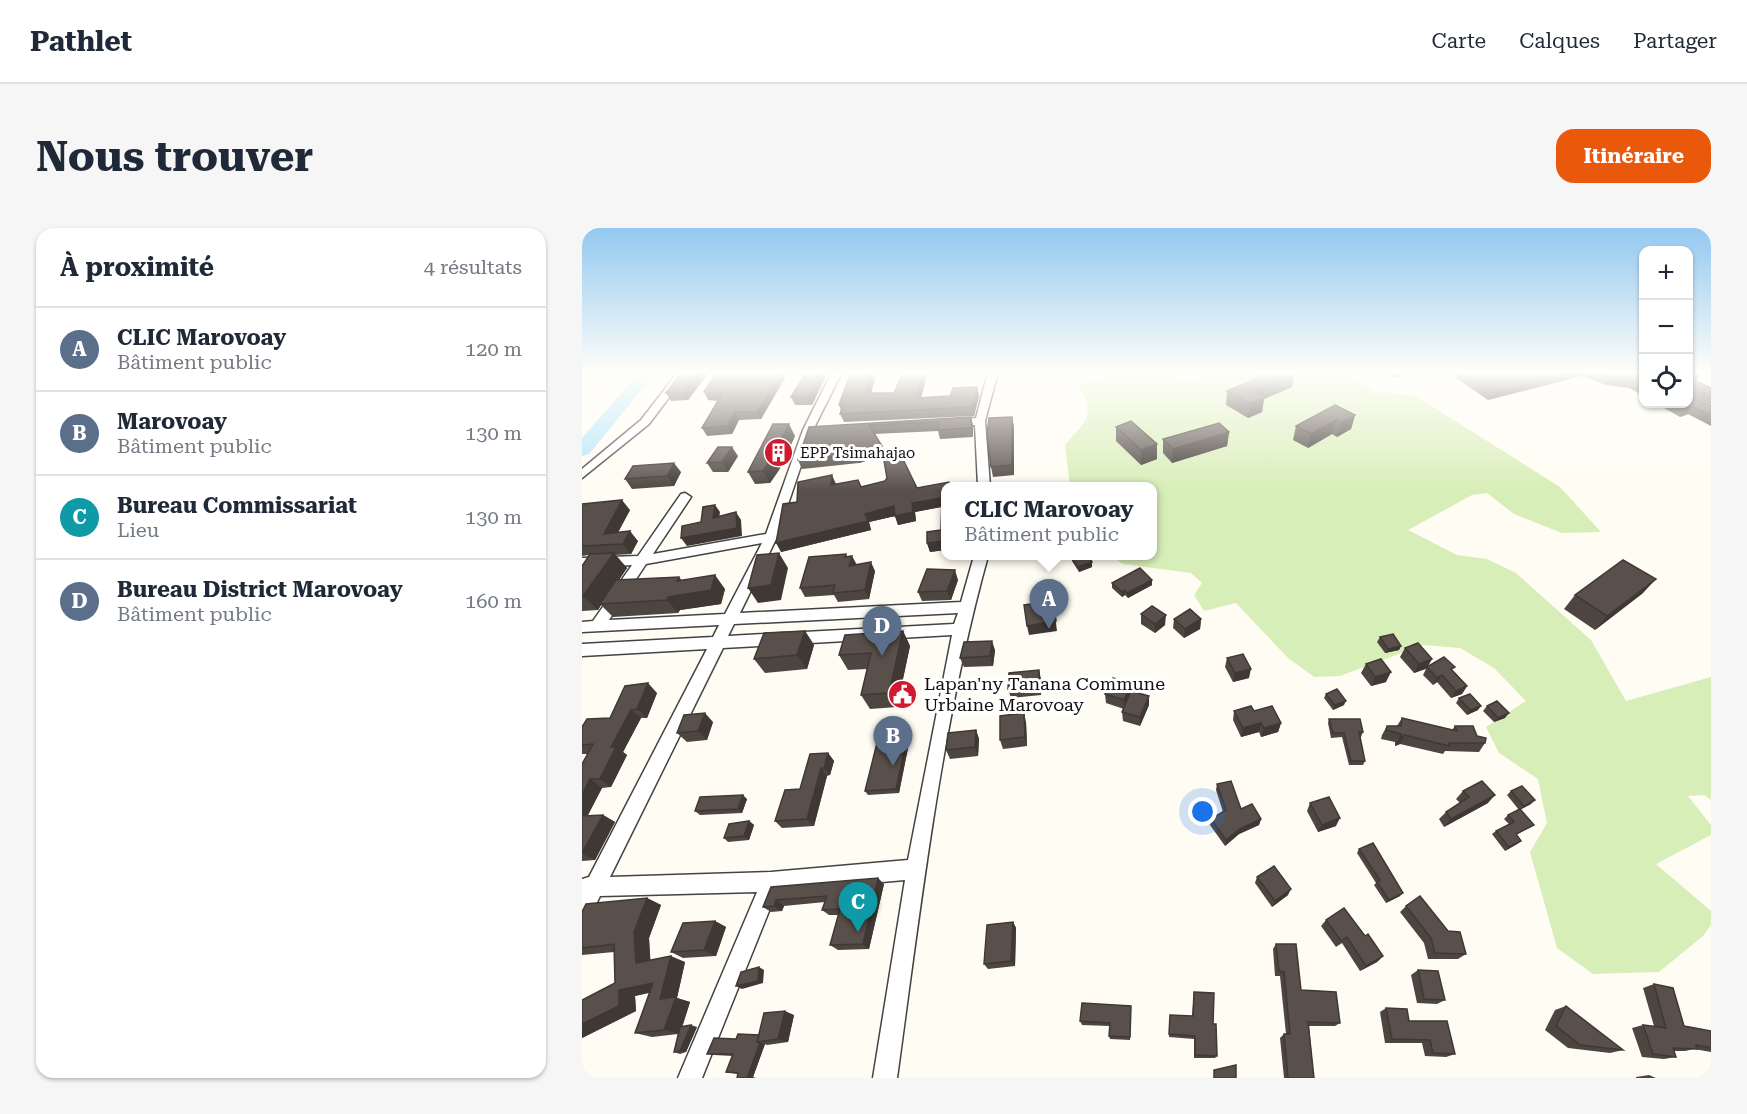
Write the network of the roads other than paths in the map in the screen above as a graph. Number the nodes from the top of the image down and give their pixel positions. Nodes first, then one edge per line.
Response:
1 (653, 412) edge
2 (821, 412) edge
3 (982, 412) edge
4 (980, 421) junction
5 (946, 423) edge
6 (582, 475) edge
7 (984, 482) edge
8 (685, 497) dead end
9 (771, 537) junction
10 (643, 560) junction
11 (979, 560) edge
12 (582, 563) edge
13 (965, 607) junction
14 (730, 619) junction
15 (597, 626) junction
16 (582, 627) edge
17 (960, 629) junction
18 (719, 643) junction
19 (582, 650) edge
20 (916, 869) junction
21 (771, 882) junction
22 (588, 887) edge
23 (582, 912) edge
24 (690, 1078) edge
25 (885, 1078) edge

1 - 6 street
2 - 9 street
3 - 4 street
4 - 5 street
4 - 7 street
8 - 10 street
9 - 10 street
9 - 14 street
10 - 12 street
10 - 15 street
11 - 13 street
13 - 14 street
13 - 17 street
14 - 15 street
14 - 18 street
15 - 16 street
17 - 18 street
17 - 20 street
18 - 19 street
18 - 22 street
20 - 21 street
20 - 25 street
21 - 22 street
21 - 24 street
22 - 23 street

